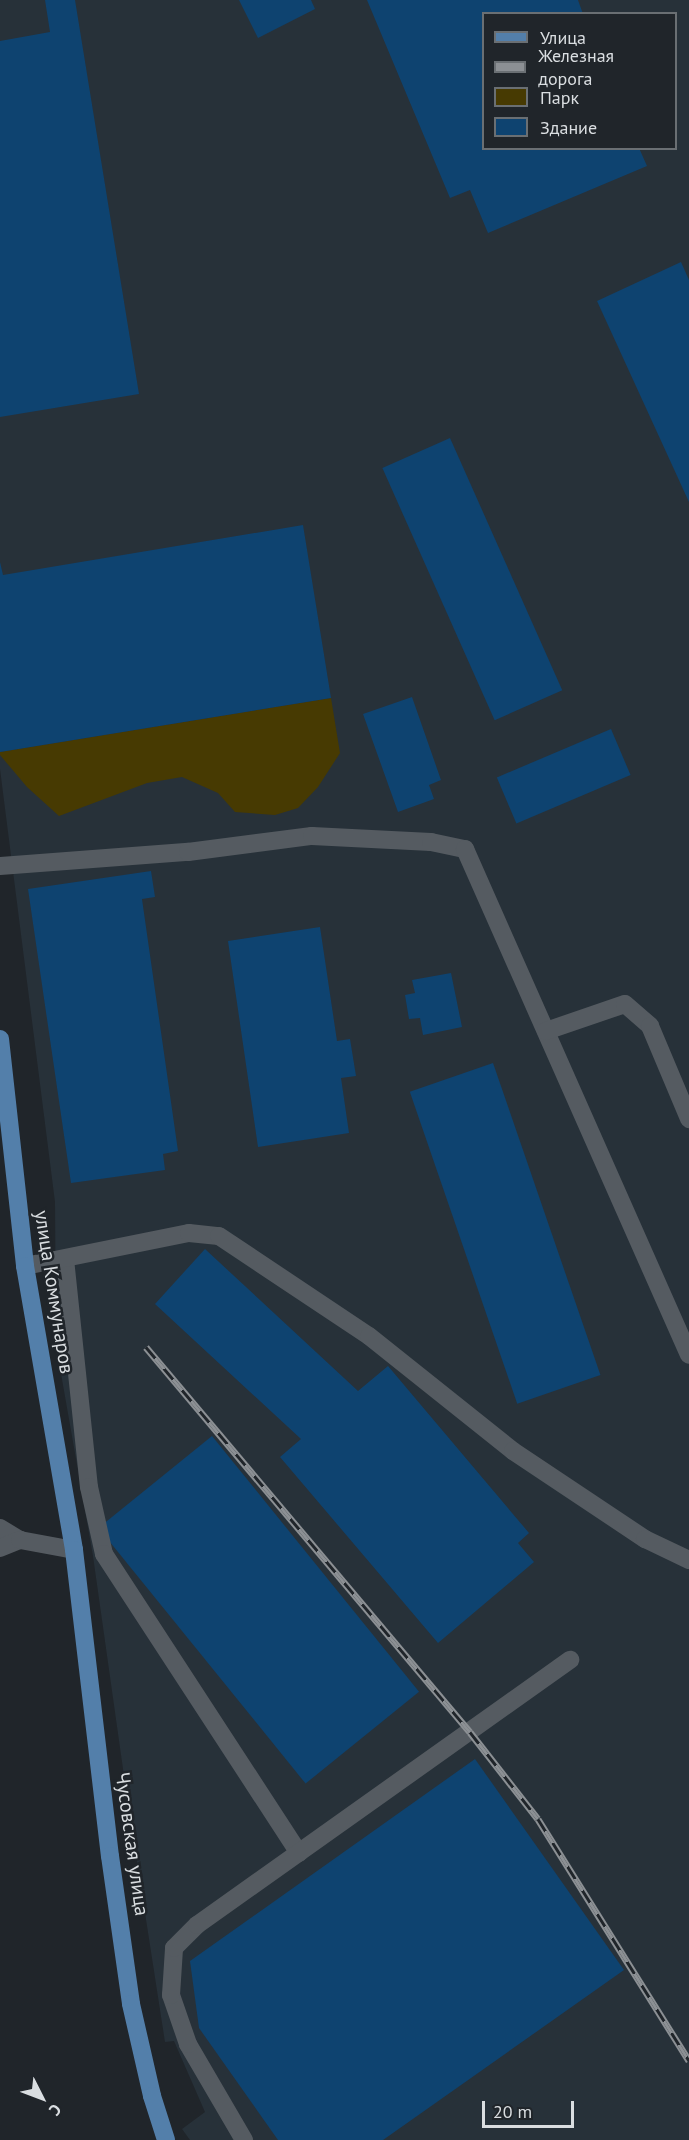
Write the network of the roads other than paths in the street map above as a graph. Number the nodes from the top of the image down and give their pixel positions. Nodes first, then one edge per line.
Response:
1 (0, 866) edge
2 (546, 1030) junction
3 (0, 1039) edge
4 (689, 1119) edge
5 (65, 1259) junction
6 (25, 1266) junction
7 (689, 1355) edge
8 (0, 1528) edge
9 (20, 1540) junction
10 (0, 1548) edge
11 (74, 1550) junction
12 (689, 1560) edge
13 (570, 1660) dead end
14 (299, 1854) junction
15 (166, 2140) edge
16 (244, 2140) edge

1 - 2 street
2 - 4 street
2 - 7 street
3 - 6 main road, улица Коммунаров
5 - 6 street
5 - 12 street
5 - 14 street
6 - 11 main road, улица Коммунаров
8 - 9 street
9 - 10 street
9 - 11 street
11 - 15 main road, Чусовская улица
13 - 14 street
14 - 16 street

